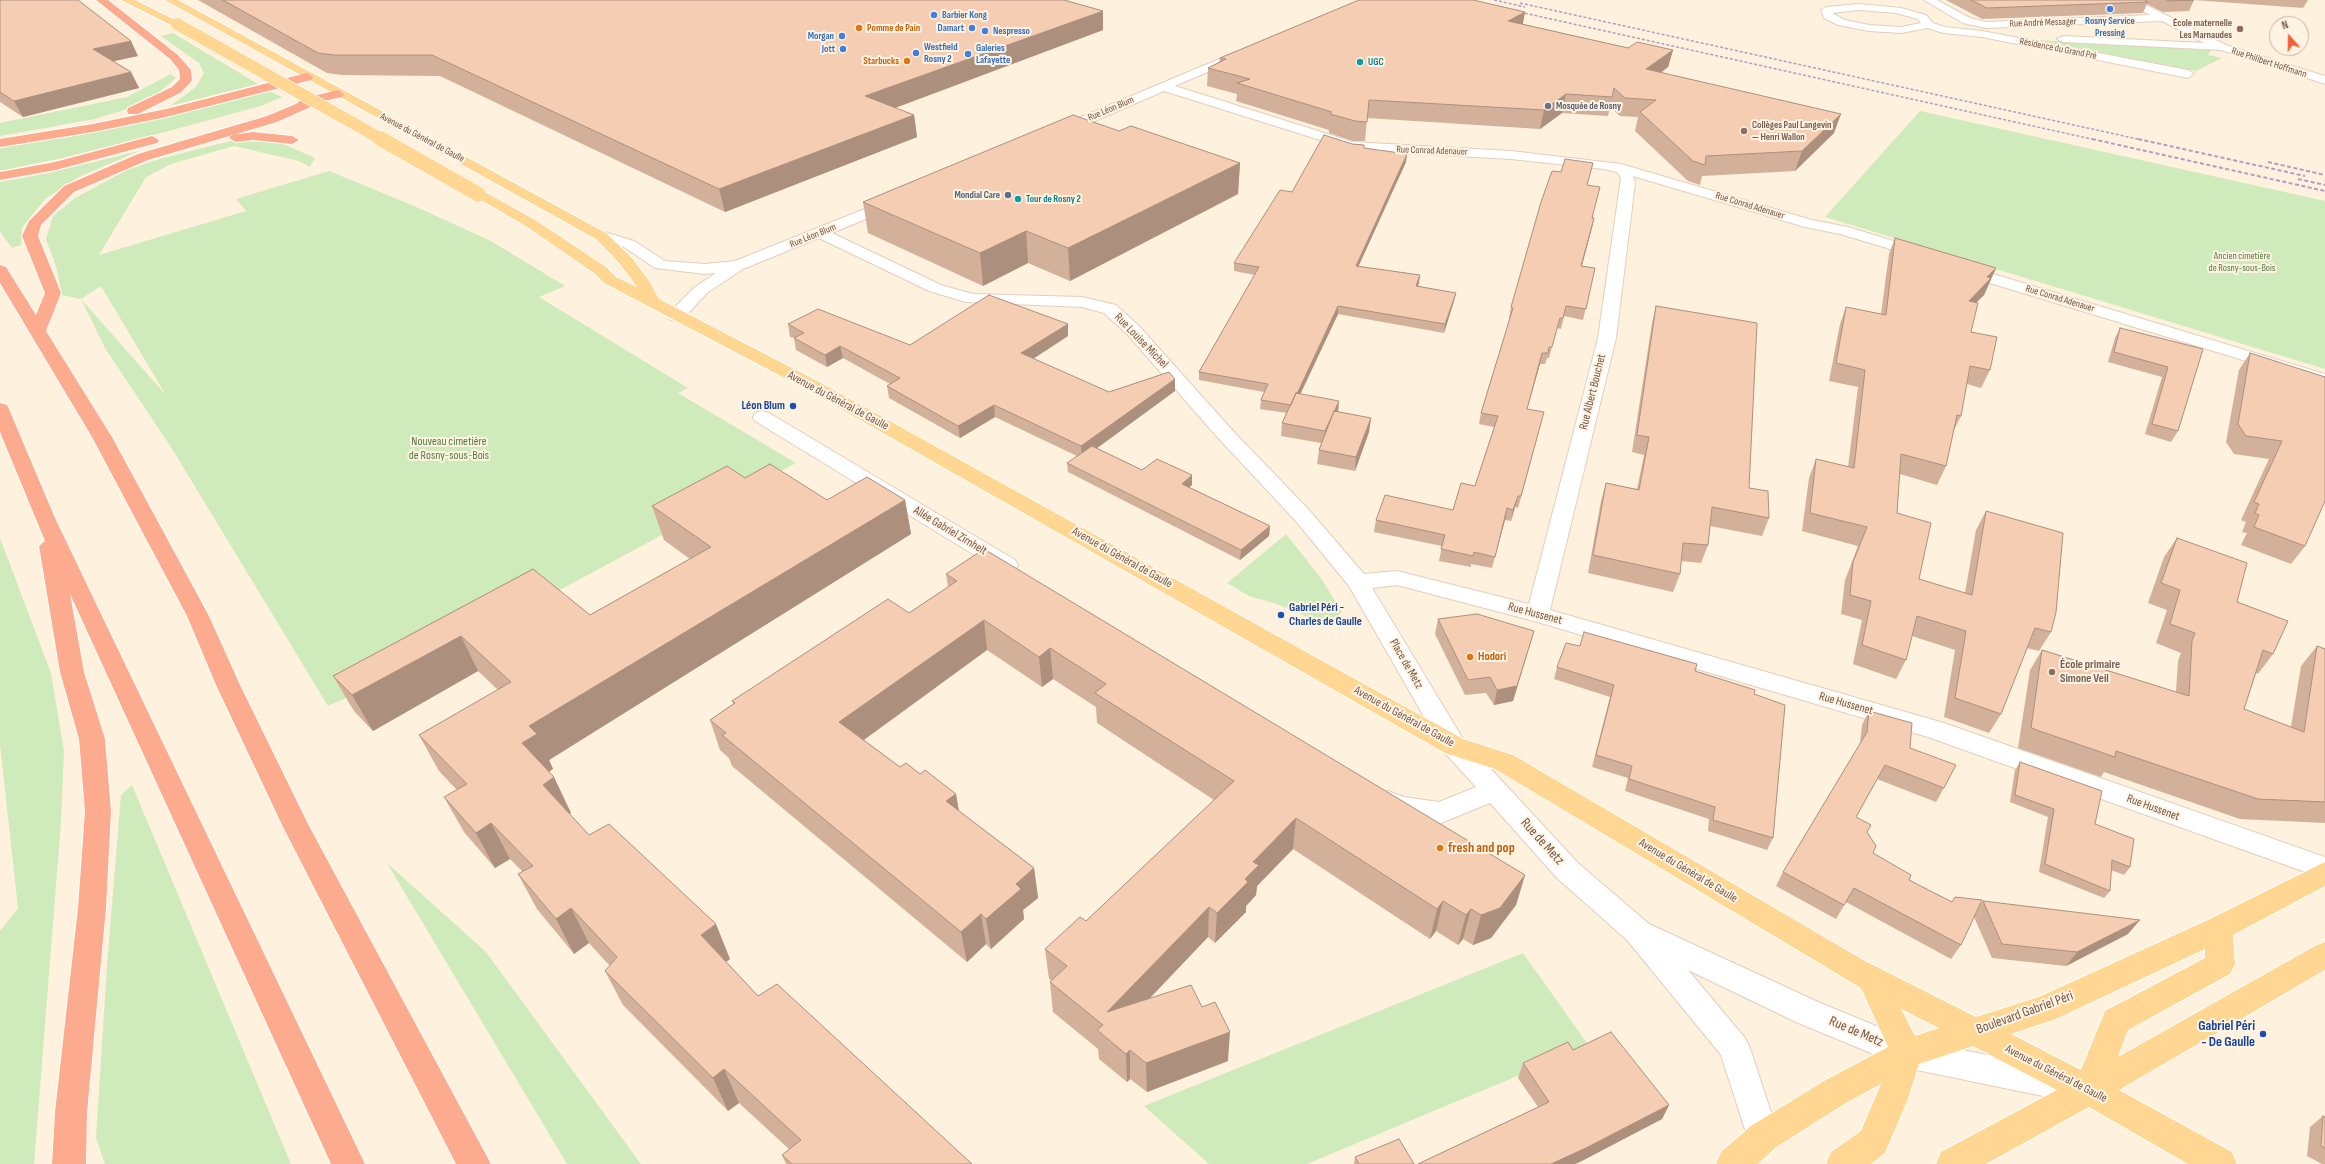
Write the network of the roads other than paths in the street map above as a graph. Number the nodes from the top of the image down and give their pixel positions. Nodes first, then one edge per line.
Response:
1 (100, 0) edge
2 (126, 0) edge
3 (150, 0) edge
4 (170, 0) edge
5 (1929, 0) edge
6 (2128, 0) edge
7 (2162, 18) junction
8 (177, 24) junction
9 (1929, 25) junction
10 (1982, 34) junction
11 (2222, 47) junction
12 (1247, 51) edge
13 (2188, 74) dead end
14 (307, 77) junction
15 (2325, 80) edge
16 (1164, 87) junction
17 (338, 94) junction
18 (319, 99) junction
19 (1046, 137) edge
20 (32, 138) junction
21 (292, 140) dead end
22 (0, 143) edge
23 (143, 157) junction
24 (1621, 168) junction
25 (0, 176) edge
26 (904, 198) edge
27 (821, 233) junction
28 (601, 236) junction
29 (1931, 261) edge
30 (737, 266) junction
31 (1946, 266) edge
32 (0, 270) edge
33 (652, 302) junction
34 (676, 316) junction
35 (37, 332) junction
36 (2325, 380) edge
37 (0, 410) edge
38 (762, 417) dead end
39 (44, 518) junction
40 (1022, 574) edge
41 (1358, 582) junction
42 (1538, 614) junction
43 (1454, 746) junction
44 (1372, 790) edge
45 (1494, 790) junction
46 (2325, 868) edge
47 (2325, 873) edge
48 (2218, 929) junction
49 (1637, 932) junction
50 (2325, 955) edge
51 (1871, 978) junction
52 (1974, 1032) junction
53 (1907, 1053) junction
54 (2089, 1090) junction
55 (1763, 1136) junction
56 (69, 1164) edge
57 (348, 1164) edge
58 (474, 1164) edge
59 (1733, 1164) edge
60 (1843, 1164) edge
61 (1954, 1164) edge
62 (2220, 1164) edge

1 - 20 highway
2 - 8 main road, Avenue du Général de Gaulle
3 - 8 main road, Avenue du Général de Gaulle
4 - 14 main road, Avenue du Général de Gaulle
5 - 7 street, Rue André Messager
6 - 7 street, Rue Philibert Hoffmann
7 - 11 street, Rue Philibert Hoffmann
8 - 33 main road, Avenue du Général de Gaulle, bridge
9 - 9 street, Résidence du Grand Pré
9 - 10 street, Résidence du Grand Pré
10 - 11 street
10 - 13 street, Résidence du Grand Pré
11 - 15 street, Rue Philibert Hoffmann
12 - 16 street, Rue Léon Blum
14 - 17 main road, Avenue du Général de Gaulle
14 - 20 highway
16 - 19 street, Rue Léon Blum
16 - 24 street, Rue Conrad Adenauer
17 - 18 highway
17 - 28 main road, Avenue du Général de Gaulle
18 - 23 highway
18 - 25 highway
20 - 22 highway
21 - 23 highway
23 - 35 highway
24 - 29 street, Rue Conrad Adenauer
24 - 42 street, Rue Albert Bouchet
26 - 27 street, Rue Léon Blum
27 - 30 street, Rue Léon Blum
27 - 41 street, Rue Louise Michel
28 - 30 street
28 - 33 main road, Avenue du Général de Gaulle
30 - 34 street, Rue Léon Blum
31 - 36 street, Rue Conrad Adenauer
32 - 35 highway
33 - 34 main road, Avenue du Général de Gaulle
34 - 43 main road, Avenue du Général de Gaulle
35 - 58 highway
37 - 39 highway
38 - 40 street, Allée Gabriel Zirnhelt
39 - 56 highway
39 - 57 highway
41 - 42 street, Rue Hussenet
41 - 43 street, Place de Metz
42 - 46 street, Rue Hussenet
43 - 45 street, Rue de Metz
43 - 51 main road, Avenue du Général de Gaulle
44 - 45 street
45 - 49 street, Rue de Metz
47 - 48 main road, Boulevard Gabriel Péri
48 - 52 main road, Boulevard Gabriel Péri
48 - 54 main road
49 - 53 street, Rue de Metz
49 - 55 street, Rue de Metz
50 - 54 main road
51 - 52 main road, Avenue du Général de Gaulle
51 - 53 main road
52 - 53 main road, Boulevard Gabriel Péri
52 - 54 main road, Avenue du Général de Gaulle
53 - 54 street, Rue de Metz
53 - 55 main road, Boulevard Gabriel Péri
53 - 60 main road
54 - 61 main road
54 - 62 main road, Avenue du Général de Gaulle
55 - 59 main road, Boulevard Gabriel Péri

